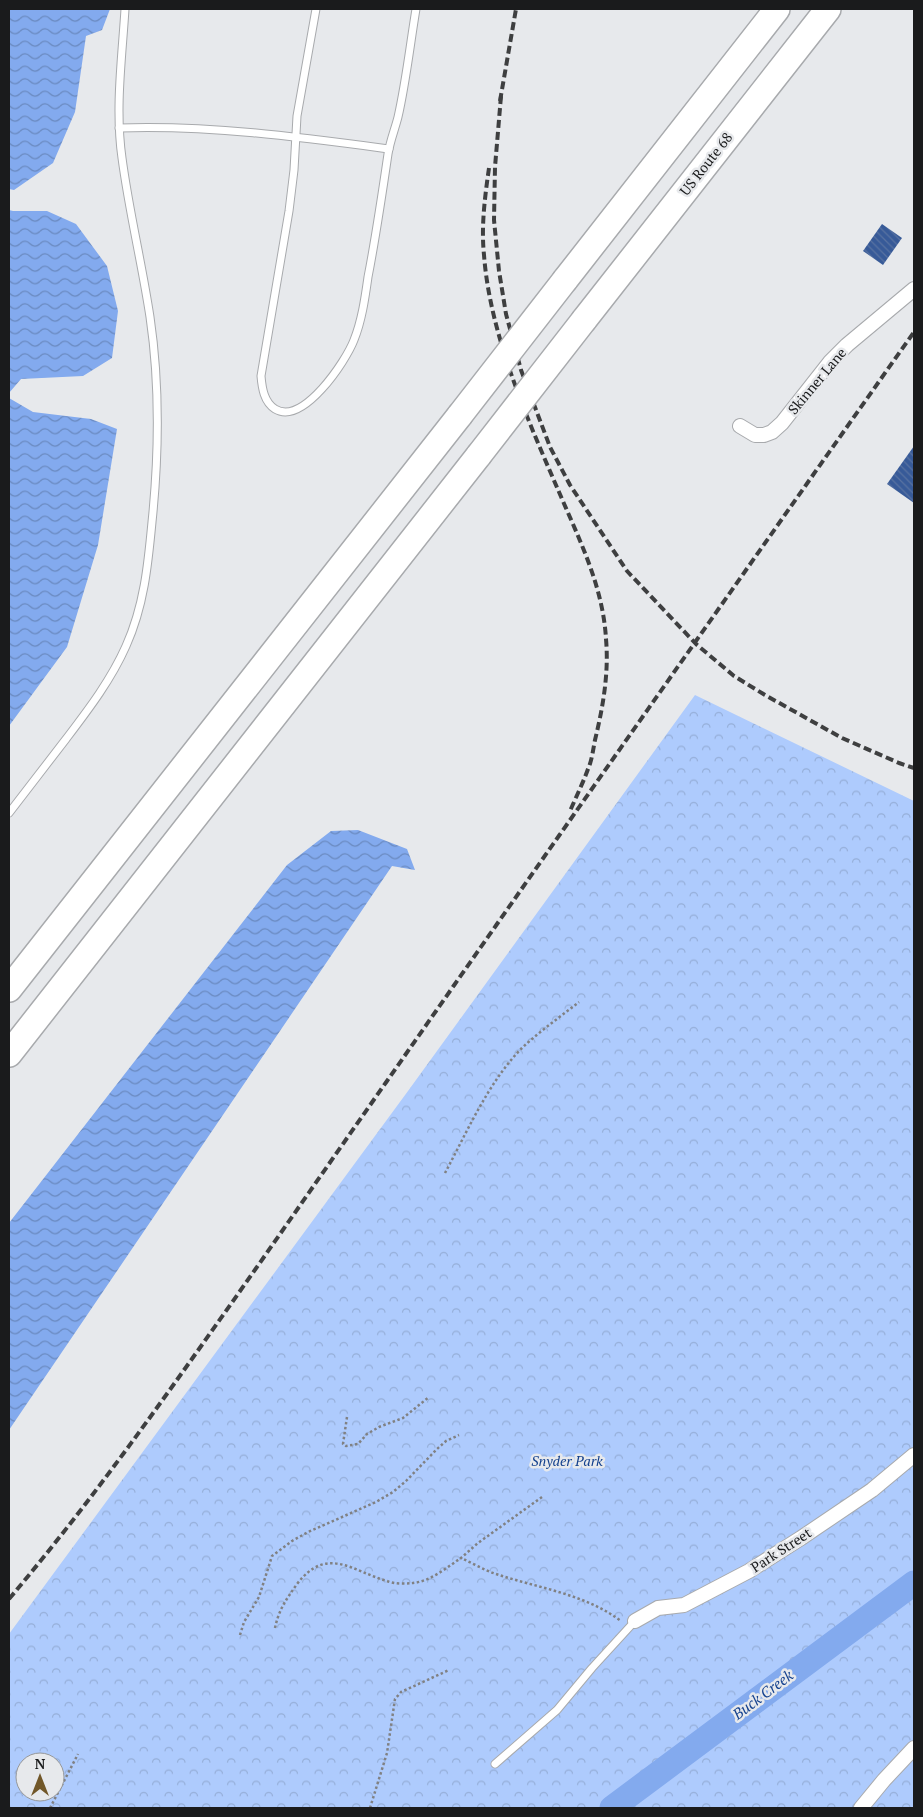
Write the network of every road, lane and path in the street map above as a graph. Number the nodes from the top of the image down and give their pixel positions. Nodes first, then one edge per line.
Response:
1 (125, 9) edge
2 (316, 9) edge
3 (416, 9) edge
4 (777, 9) edge
5 (828, 9) edge
6 (119, 128) junction
7 (296, 137) junction
8 (389, 149) junction
9 (914, 289) edge
10 (740, 426) dead end
11 (9, 813) edge
12 (9, 989) edge
13 (579, 1002) dead end
14 (9, 1054) edge
15 (445, 1173) dead end
16 (429, 1397) dead end
17 (347, 1417) dead end
18 (459, 1435) dead end
19 (914, 1455) edge
20 (542, 1497) dead end
21 (461, 1558) junction
22 (630, 1622) junction
23 (275, 1628) dead end
24 (240, 1636) dead end
25 (449, 1670) dead end
26 (914, 1748) edge
27 (78, 1754) dead end
28 (496, 1764) dead end
29 (50, 1808) edge
30 (370, 1808) edge
31 (861, 1808) edge

1 - 6 lane
2 - 7 lane
3 - 8 lane
4 - 12 highway, bridge
5 - 14 highway, US Route 68, bridge
6 - 7 lane
6 - 11 lane
7 - 8 lane
7 - 8 lane
9 - 10 street, Skinner Lane
13 - 15 path
16 - 17 path
18 - 24 path
19 - 22 street, Park Street
20 - 21 path
21 - 22 path
21 - 23 path
22 - 28 lane
25 - 30 path
26 - 31 street
27 - 29 path

